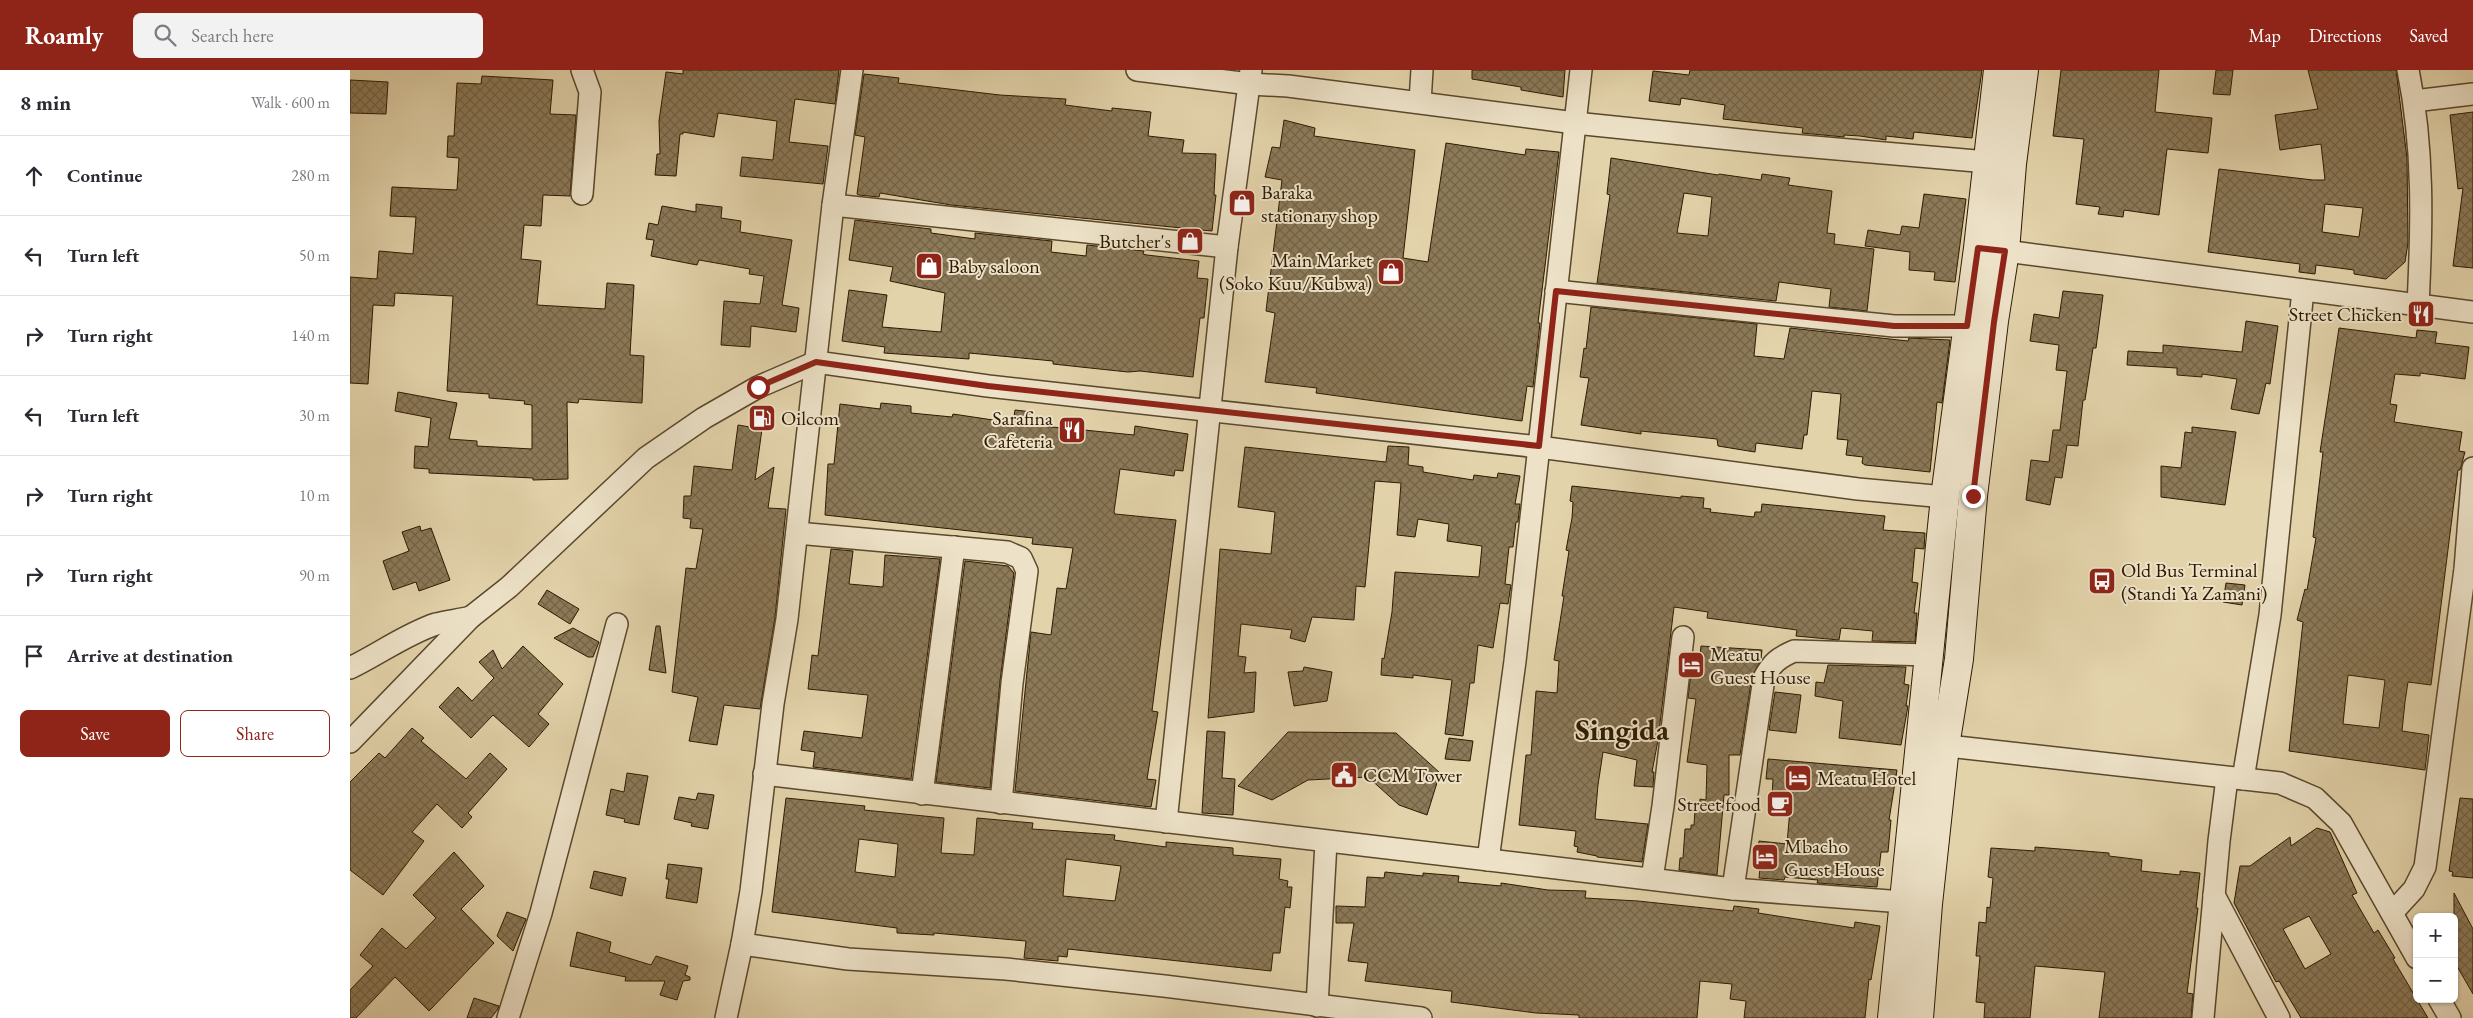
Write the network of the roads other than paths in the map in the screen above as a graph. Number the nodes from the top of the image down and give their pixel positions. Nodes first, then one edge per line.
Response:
1 (582, 70) edge
2 (852, 70) edge
3 (1137, 70) edge
4 (1422, 70) edge
5 (1581, 70) edge
6 (1998, 70) edge
7 (2024, 70) edge
8 (2408, 70) edge
9 (1250, 77) edge
10 (2473, 94) edge
11 (2414, 101) junction
12 (1420, 102) junction
13 (1575, 123) junction
14 (1988, 162) junction
15 (582, 194) dead end
16 (833, 205) junction
17 (1228, 247) junction
18 (1978, 248) junction
19 (2005, 251) junction
20 (2303, 290) junction
21 (1556, 291) junction
22 (2418, 305) junction
23 (2473, 312) edge
24 (1967, 326) junction
25 (816, 362) junction
26 (1209, 409) junction
27 (1539, 446) junction
28 (2473, 468) edge
29 (1945, 497) junction
30 (797, 533) junction
31 (954, 547) junction
32 (471, 617) junction
33 (617, 624) dead end
34 (1683, 637) dead end
35 (1928, 655) junction
36 (350, 668) edge
37 (350, 742) edge
38 (1933, 745) junction
39 (764, 774) junction
40 (2235, 778) junction
41 (922, 794) junction
42 (1001, 803) junction
43 (1166, 822) junction
44 (1326, 842) junction
45 (1488, 860) junction
46 (1652, 879) junction
47 (1733, 889) junction
48 (2214, 895) junction
49 (1903, 902) junction
50 (2392, 913) junction
51 (742, 944) junction
52 (2413, 951) edge
53 (2441, 1003) edge
54 (1317, 1006) junction
55 (508, 1018) edge
56 (726, 1018) edge
57 (1421, 1018) edge
58 (1892, 1018) edge
59 (1919, 1018) edge
60 (2203, 1018) edge
61 (2279, 1018) edge
62 (2450, 1018) edge

1 - 15 street
2 - 16 street
3 - 9 street
4 - 12 street
5 - 13 street
6 - 14 main road
7 - 19 main road
8 - 11 street
9 - 12 street
9 - 17 street
10 - 11 street
11 - 22 street
12 - 13 street
13 - 14 street
13 - 21 street
14 - 18 main road
16 - 17 street
16 - 25 street
17 - 26 street
18 - 19 street
18 - 24 main road
19 - 20 street
19 - 38 main road
20 - 22 street
20 - 40 street
21 - 24 street
21 - 27 street
22 - 23 street
24 - 29 main road
25 - 26 street
25 - 30 street
25 - 32 street
26 - 27 street
26 - 43 street
27 - 29 street
27 - 45 street
28 - 50 street
29 - 35 main road
30 - 31 street
30 - 39 street
31 - 41 street
31 - 42 street
32 - 36 street
32 - 37 street
33 - 55 street
34 - 46 street
35 - 38 main road
35 - 47 street
38 - 40 street
38 - 49 main road
38 - 59 main road
39 - 41 street
39 - 51 street
40 - 48 street
40 - 50 street
41 - 42 street
42 - 43 street
43 - 44 street
44 - 45 street
44 - 54 street
45 - 46 street
46 - 47 street
47 - 49 street
48 - 60 street
48 - 61 street
49 - 58 main road
50 - 52 street
51 - 54 street
51 - 56 street
53 - 62 street
54 - 57 street

